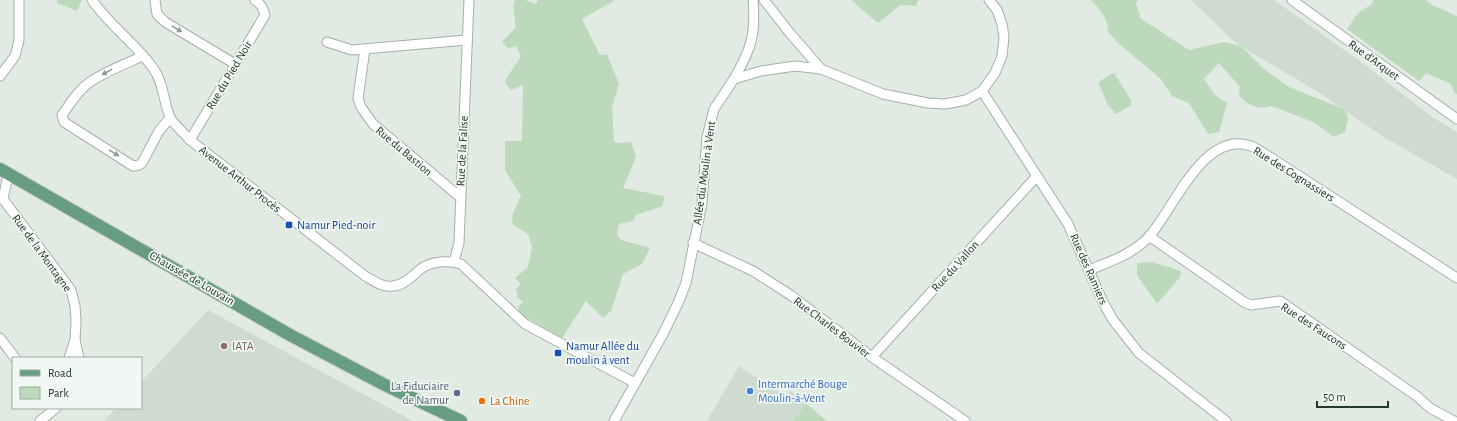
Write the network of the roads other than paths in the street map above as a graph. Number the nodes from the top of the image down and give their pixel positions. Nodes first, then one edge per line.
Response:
1 (19, 0) edge
2 (92, 0) edge
3 (155, 0) edge
4 (254, 0) edge
5 (469, 0) edge
6 (753, 0) edge
7 (764, 0) edge
8 (989, 0) edge
9 (1292, 0) edge
10 (467, 40) junction
11 (327, 42) dead end
12 (364, 49) junction
13 (143, 56) junction
14 (235, 64) junction
15 (821, 69) junction
16 (0, 76) edge
17 (734, 79) junction
18 (982, 91) junction
19 (170, 118) junction
20 (1457, 119) edge
21 (190, 140) junction
22 (4, 172) edge
23 (1037, 176) junction
24 (460, 197) junction
25 (1149, 236) junction
26 (693, 243) junction
27 (454, 262) junction
28 (1089, 270) junction
29 (1457, 278) edge
30 (0, 338) edge
31 (75, 340) junction
32 (14, 357) edge
33 (69, 357) edge
34 (79, 357) edge
35 (872, 357) junction
36 (636, 384) junction
37 (385, 385) junction
38 (55, 409) edge
39 (40, 421) edge
40 (442, 421) edge
41 (461, 421) edge
42 (614, 421) edge
43 (965, 421) edge
44 (1226, 421) edge
45 (1454, 421) edge

1 - 16 street
2 - 13 street, Avenue Arthur Procès
3 -> 14 street
4 - 14 street, Rue du Pied Noir
5 - 10 street, Rue de la Falise
6 - 17 street, Allée du Moulin à Vent
7 - 15 street
8 - 18 street
9 - 20 street, Rue d'Arquet
10 - 12 street
10 - 24 street, Rue de la Falise
11 - 12 street
12 - 24 street, Rue du Bastion
13 - 19 street, Avenue Arthur Procès
13 -> 19 street
14 - 21 street, Rue du Pied Noir
15 - 17 street
15 - 18 street
17 - 26 street, Allée du Moulin à Vent
18 - 23 street, Rue des Ramiers
19 - 21 street, Avenue Arthur Procès
21 - 27 street, Avenue Arthur Procès
22 - 31 street, Rue de la Montagne
22 - 37 main road, Chaussée de Louvain
23 - 28 street, Rue des Ramiers
23 - 35 street, Rue du Vallon
24 - 27 street, Rue de la Falise
25 - 28 street, Rue des Cognassiers
25 - 29 street, Rue des Cognassiers
25 - 45 street, Rue des Faucons
26 - 35 street, Rue Charles Bouvier
26 - 36 street, Allée du Moulin à Vent
27 - 36 street
28 - 44 street, Rue des Ramiers
30 - 32 street
31 - 33 street
31 - 34 street, Rue de la Montagne
35 - 43 street, Rue Charles Bouvier
36 - 42 street, Allée du Moulin à Vent
37 - 40 main road, Chaussée de Louvain
37 - 41 main road, Chaussée de Louvain
38 - 39 street

